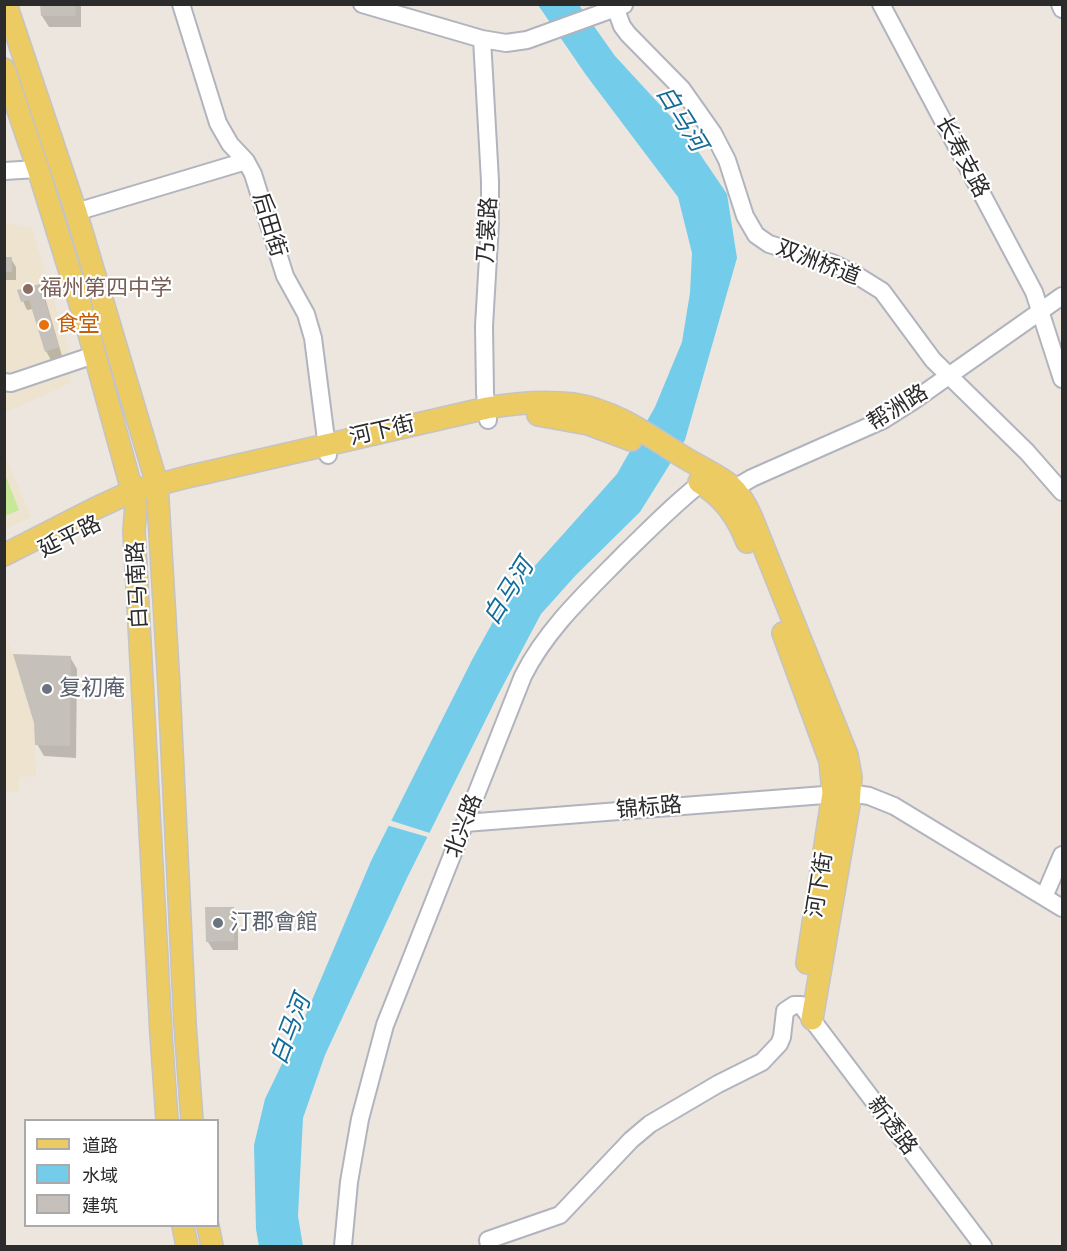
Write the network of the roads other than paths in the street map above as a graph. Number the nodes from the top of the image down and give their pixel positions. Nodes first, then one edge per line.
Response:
1 (6, 4) edge
2 (181, 4) edge
3 (362, 4) edge
4 (881, 4) edge
5 (1060, 4) edge
6 (618, 6) edge
7 (1062, 9) edge
8 (482, 39) junction
9 (4, 69) edge
10 (246, 161) junction
11 (38, 169) junction
12 (4, 171) edge
13 (76, 212) junction
14 (1062, 296) edge
15 (1041, 310) junction
16 (94, 355) junction
17 (949, 374) junction
18 (1062, 378) edge
19 (4, 382) edge
20 (487, 414) junction
21 (327, 449) junction
22 (698, 473) junction
23 (158, 490) junction
24 (1062, 492) edge
25 (727, 493) junction
26 (134, 498) junction
27 (4, 555) edge
28 (4, 569) edge
29 (842, 793) junction
30 (465, 823) junction
31 (1062, 855) edge
32 (1044, 897) junction
33 (1062, 908) edge
34 (806, 1012) junction
35 (167, 1119) edge
36 (192, 1119) edge
37 (183, 1227) edge
38 (208, 1227) edge
39 (187, 1246) edge
40 (212, 1246) edge
41 (343, 1246) edge
42 (489, 1246) edge
43 (983, 1246) edge

1 - 13 main road
2 - 10 street, 后田街
3 - 8 street
4 - 15 street, 长寿支路
5 - 7 street
6 - 8 street
6 - 17 street, 双洲桥道
8 - 20 street, 乃裳路
9 - 11 main road, 白马南路
10 - 13 street
10 - 21 street, 后田街
11 - 12 street
11 - 16 main road, 白马南路
13 - 23 main road
14 - 15 street, 帮洲路
15 - 17 street, 帮洲路
15 - 18 street, 长寿支路
16 - 19 street
16 - 26 main road, 白马南路
17 - 24 street, 双洲桥道
17 - 25 street, 帮洲路
20 - 21 main road, 河下街
20 - 22 main road, 河下街
21 - 23 main road, 河下街
22 - 25 main road, 河下街
22 - 30 street, 北兴路
23 - 26 main road, 河下街
23 - 36 main road
25 - 29 main road, 河下街
26 - 27 main road, 延平路
26 - 28 main road, 延平路
26 - 35 main road, 白马南路
29 - 30 street, 锦标路
29 - 32 street, 锦标路
29 - 34 main road, 河下街
30 - 41 street, 北兴路
31 - 32 street
32 - 33 street, 锦标路
34 - 42 street
34 - 43 street, 新透路
37 - 39 main road
38 - 40 main road

